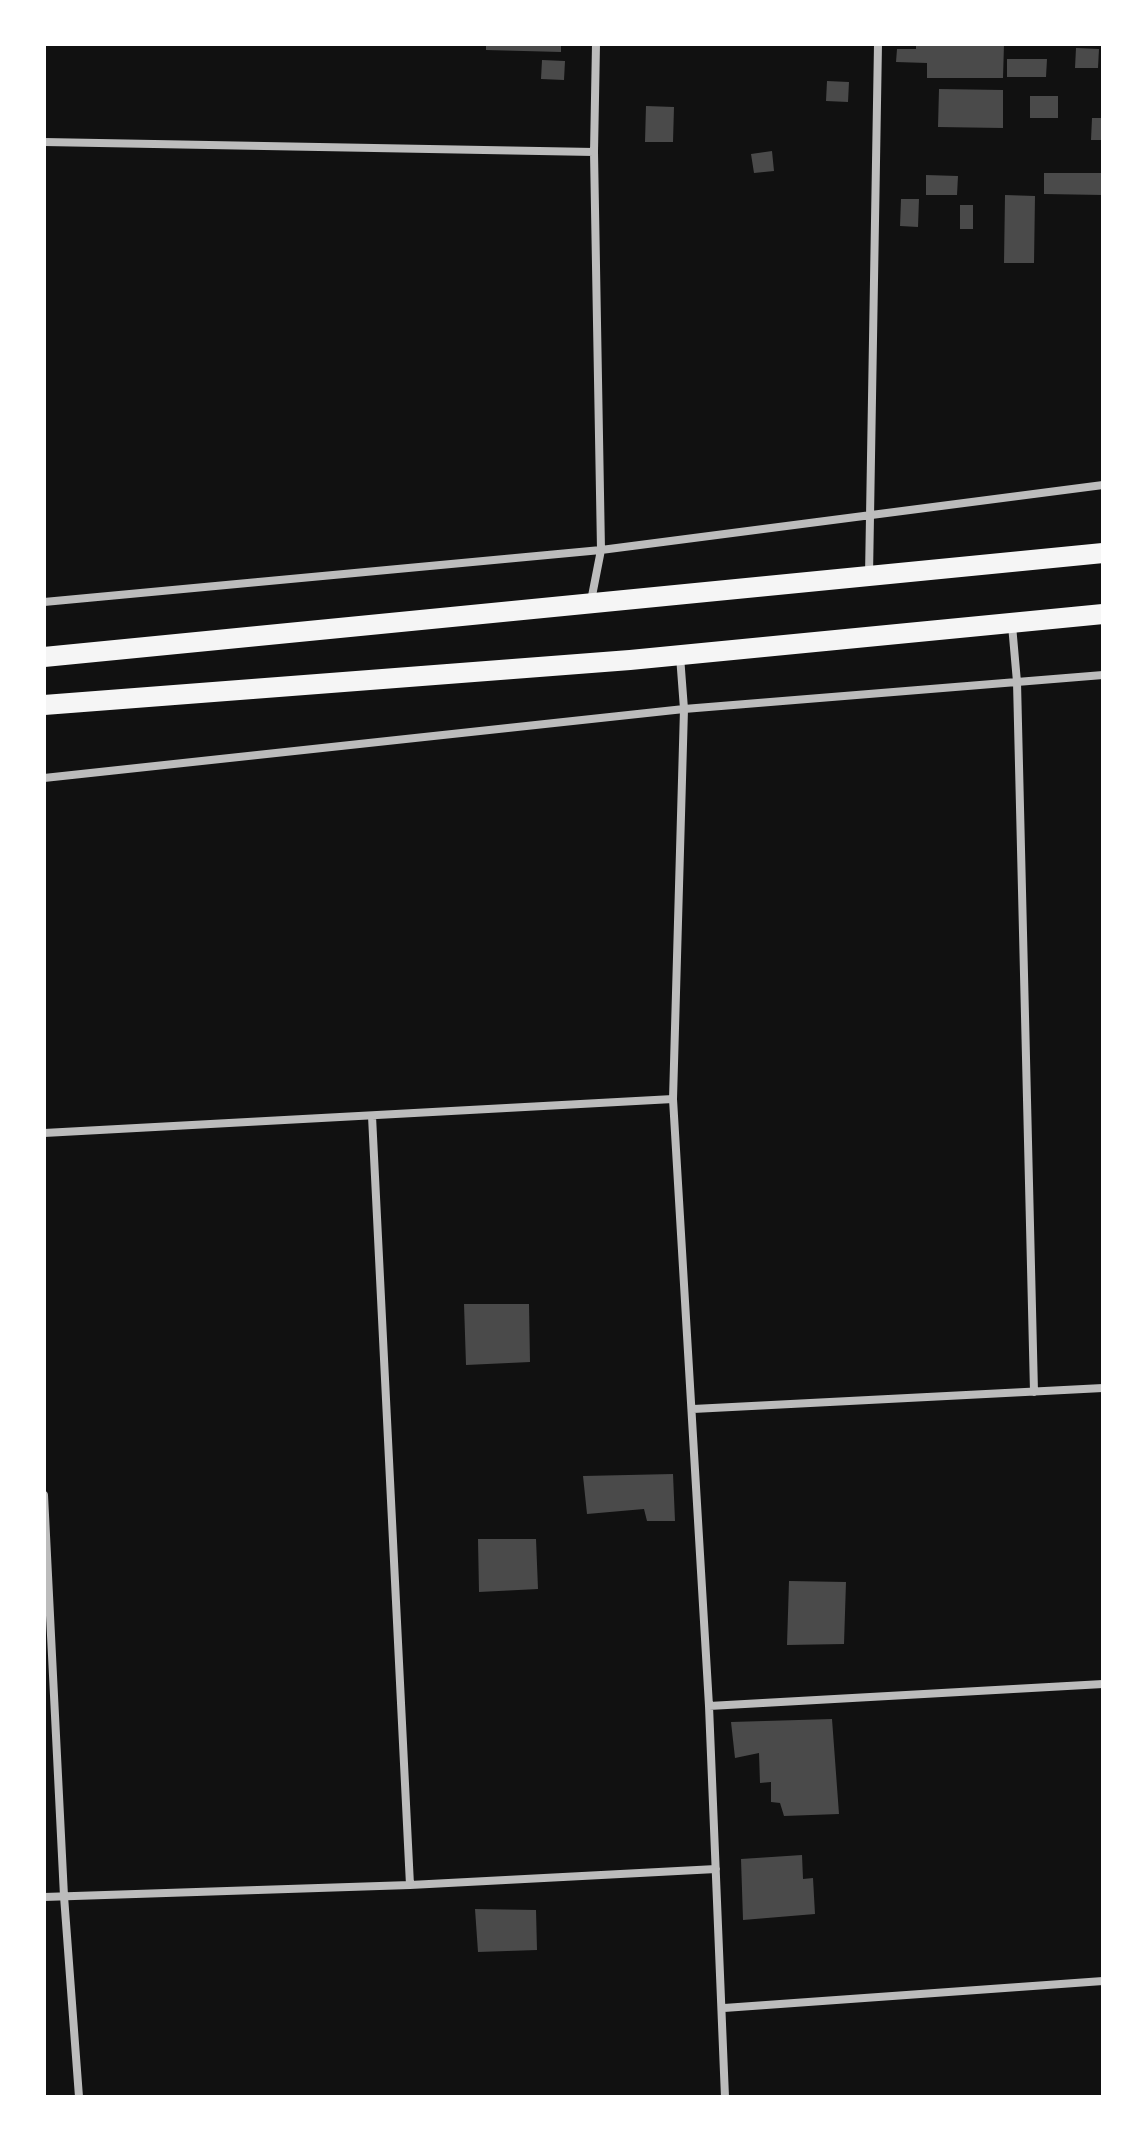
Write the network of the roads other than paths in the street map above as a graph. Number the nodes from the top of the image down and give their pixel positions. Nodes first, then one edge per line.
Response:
1 (596, 44) edge
2 (878, 44) edge
3 (44, 142) edge
4 (594, 152) junction
5 (1103, 485) edge
6 (872, 512) junction
7 (601, 550) junction
8 (1103, 553) edge
9 (868, 579) junction
10 (44, 602) edge
11 (591, 602) junction
12 (1103, 614) edge
13 (1012, 625) junction
14 (680, 655) junction
15 (44, 657) edge
16 (1103, 675) edge
17 (1017, 682) junction
18 (44, 705) edge
19 (684, 709) junction
20 (44, 778) edge
21 (673, 1099) junction
22 (372, 1116) junction
23 (44, 1133) edge
24 (1103, 1388) edge
25 (1034, 1392) junction
26 (693, 1409) junction
27 (44, 1495) edge
28 (1103, 1684) edge
29 (709, 1706) junction
30 (716, 1869) junction
31 (410, 1885) junction
32 (64, 1896) junction
33 (44, 1897) edge
34 (1103, 1981) edge
35 (724, 2008) junction
36 (79, 2097) edge
37 (725, 2097) edge

1 - 4 street
2 - 6 street
3 - 4 street
4 - 7 street
5 - 6 street
6 - 7 street
6 - 9 street
7 - 10 street
7 - 11 street
8 - 9 main road
9 - 11 main road
11 - 15 main road
12 - 13 main road
13 - 14 main road
13 - 17 street
14 - 18 main road
14 - 19 street
16 - 17 street
17 - 19 street
17 - 25 street
19 - 20 street
19 - 21 street
21 - 22 street
21 - 26 street
22 - 23 street
22 - 31 street
24 - 25 street
25 - 26 street
26 - 29 street
27 - 32 street
28 - 29 street
29 - 30 street
30 - 31 street
30 - 35 street
31 - 32 street
32 - 33 street
32 - 36 street
34 - 35 street
35 - 37 street

